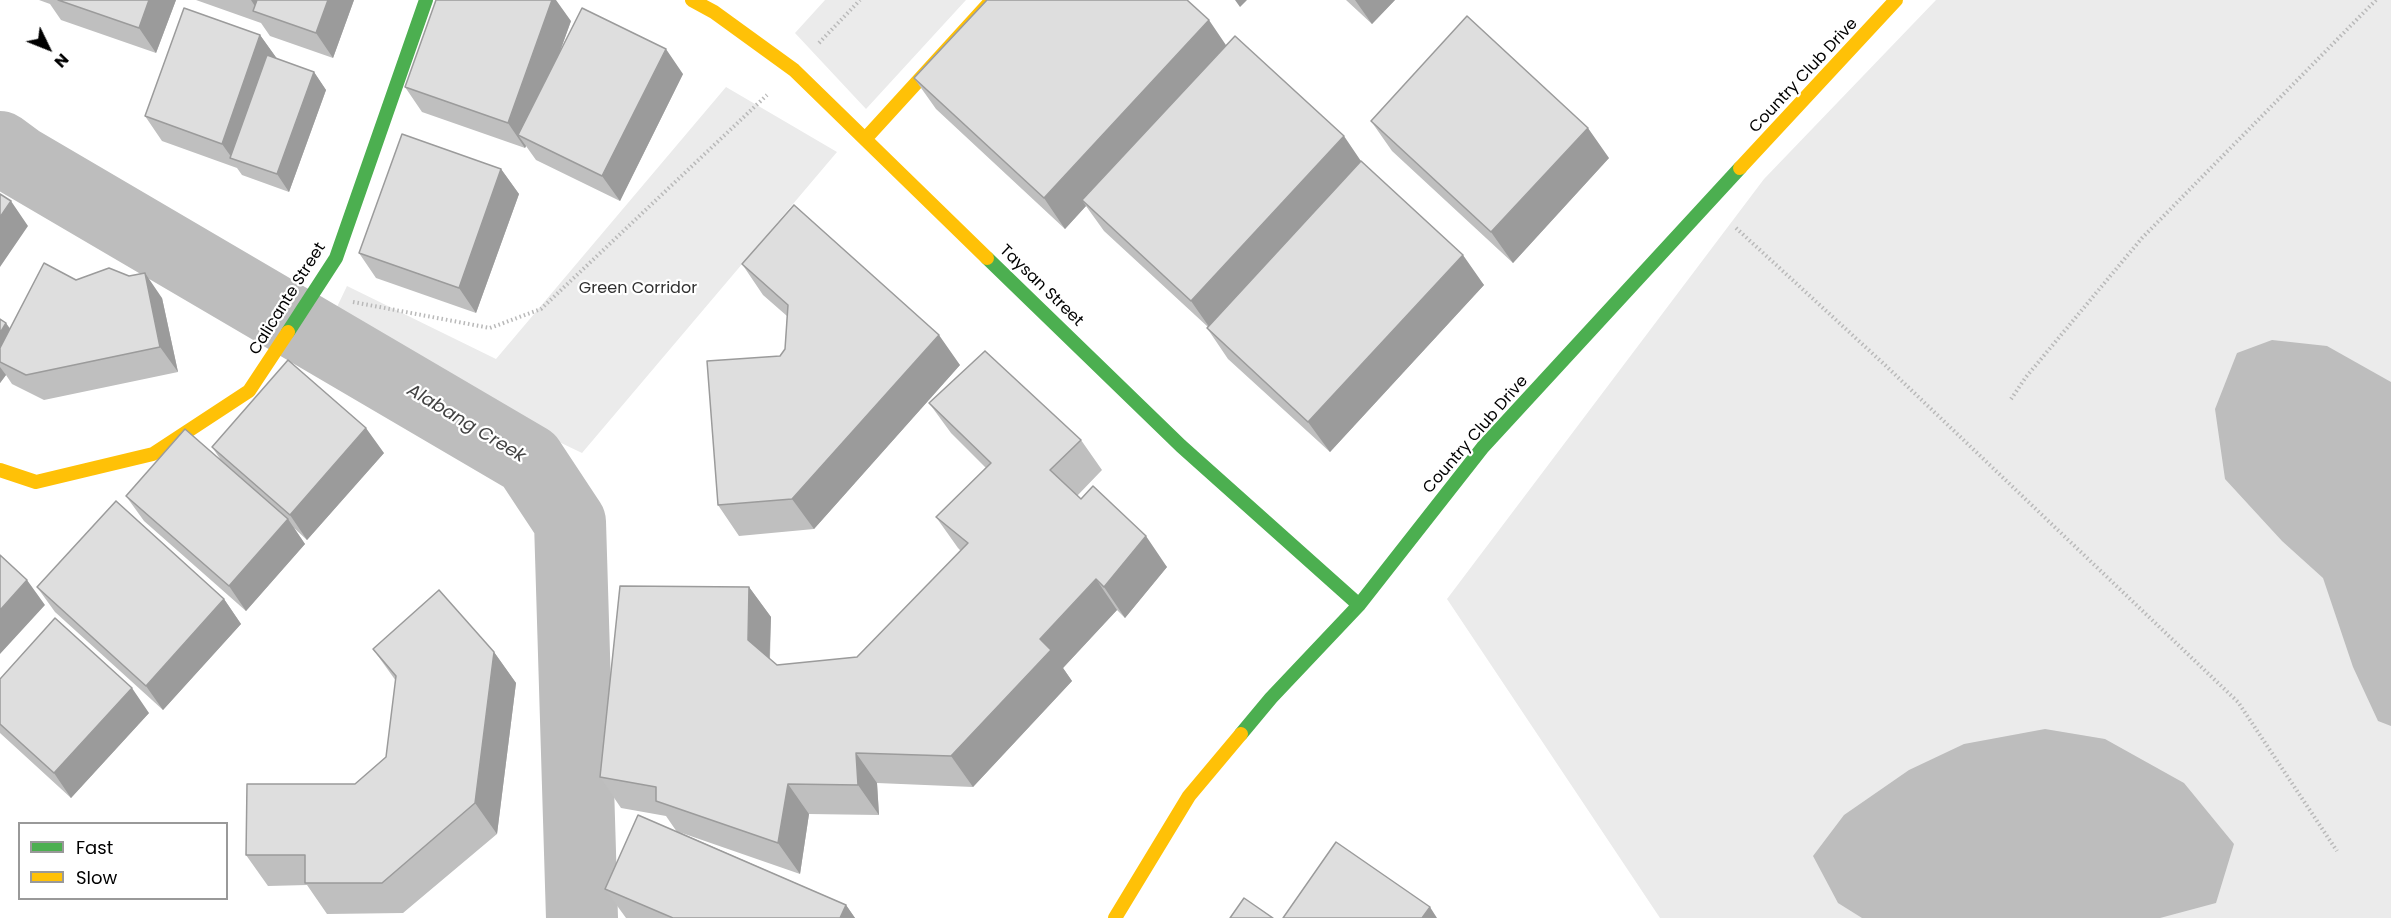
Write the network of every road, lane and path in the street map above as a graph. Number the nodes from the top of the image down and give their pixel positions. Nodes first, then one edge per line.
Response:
1 (426, 0) edge
2 (692, 0) edge
3 (860, 0) edge
4 (992, 0) edge
5 (1896, 0) edge
6 (2376, 0) edge
7 (794, 70) junction
8 (866, 138) junction
9 (1709, 204) junction
10 (312, 295) junction
11 (2011, 399) dead end
12 (0, 470) edge
13 (1359, 605) junction
14 (2337, 851) dead end
15 (1115, 918) edge

1 - 10 street, Calicante Street
2 - 7 street, Taysan Street
3 - 7 path
4 - 8 street
5 - 9 street, Country Club Drive
6 - 11 path
7 - 8 street, Taysan Street
7 - 10 path
8 - 13 street, Taysan Street
9 - 13 street, Country Club Drive
9 - 14 path
10 - 12 street, Calicante Street
13 - 15 street, Country Club Drive

